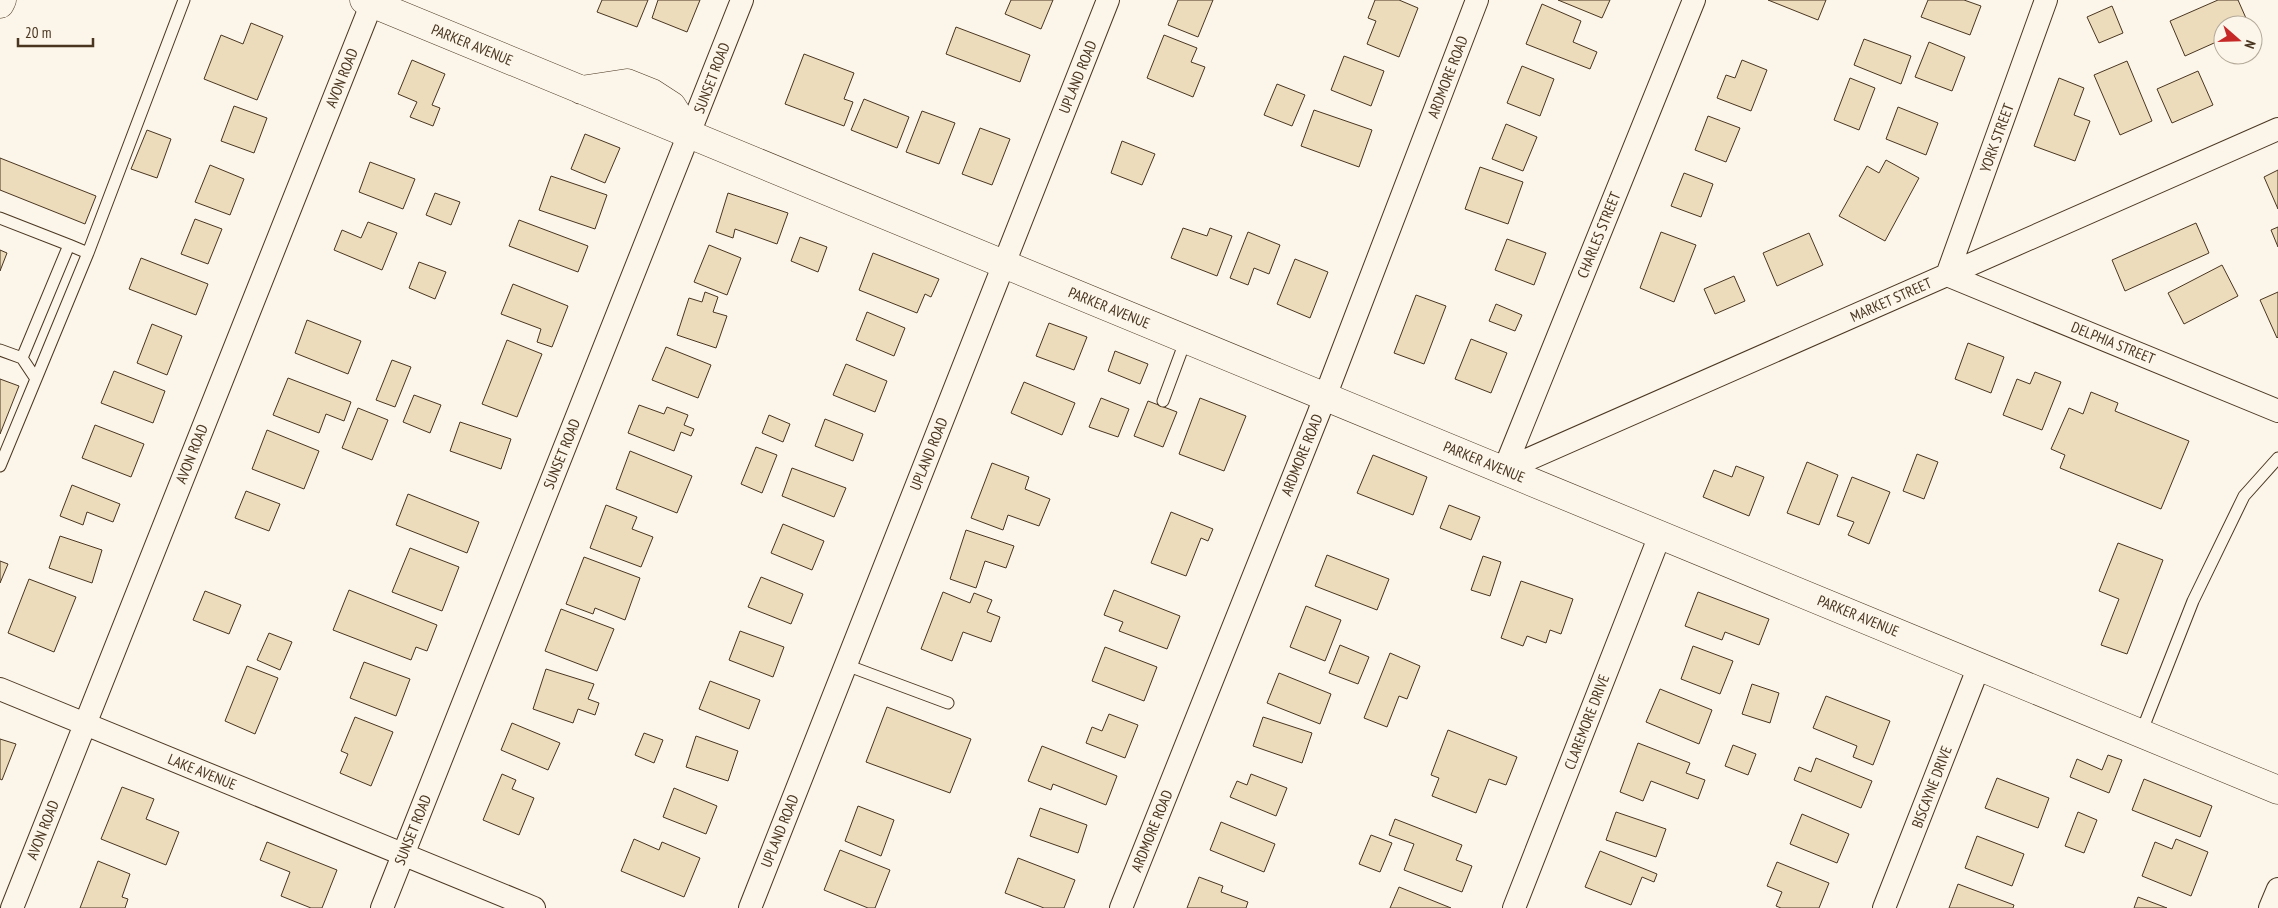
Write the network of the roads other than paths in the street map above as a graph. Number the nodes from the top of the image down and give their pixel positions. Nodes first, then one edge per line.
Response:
1 (2, 0) edge
2 (184, 0) edge
3 (742, 0) edge
4 (1108, 0) edge
5 (1477, 0) edge
6 (1694, 0) edge
7 (2046, 0) edge
8 (369, 1) edge
9 (0, 4) edge
10 (2278, 129) edge
11 (690, 134) junction
12 (0, 218) edge
13 (69, 246) junction
14 (88, 253) junction
15 (1004, 264) junction
16 (1947, 275) junction
17 (1186, 340) junction
18 (0, 350) edge
19 (22, 358) junction
20 (36, 379) junction
21 (1325, 397) junction
22 (1163, 401) dead end
23 (2278, 411) edge
24 (2278, 458) edge
25 (0, 466) edge
26 (1504, 470) junction
27 (1660, 535) junction
28 (846, 665) junction
29 (1979, 666) junction
30 (0, 689) edge
31 (948, 703) dead end
32 (85, 724) junction
33 (2141, 733) junction
34 (2278, 790) edge
35 (403, 854) junction
36 (2278, 890) edge
37 (12, 908) edge
38 (382, 908) edge
39 (534, 908) edge
40 (750, 908) edge
41 (1122, 908) edge
42 (1514, 908) edge
43 (1884, 908) edge
44 (2270, 908) edge

1 - 9 street
2 - 14 lane
3 - 11 street, SUNSET ROAD
4 - 15 street, UPLAND ROAD
5 - 21 street, ARDMORE ROAD
6 - 26 street, CHARLES STREET
7 - 16 street, YORK STREET
8 - 11 street, PARKER AVENUE
8 - 32 street, AVON ROAD
10 - 16 street, MARKET STREET
11 - 15 street, PARKER AVENUE
11 - 35 street, SUNSET ROAD
12 - 13 lane
13 - 14 lane
13 - 19 lane
14 - 20 lane
15 - 17 street, PARKER AVENUE
15 - 28 street, UPLAND ROAD
16 - 23 street, DELPHIA STREET
16 - 26 street, MARKET STREET
17 - 21 street, PARKER AVENUE
17 - 22 lane
18 - 19 lane
19 - 20 lane
20 - 25 lane
21 - 26 street, PARKER AVENUE
21 - 41 street, ARDMORE ROAD
24 - 33 lane
26 - 27 street, PARKER AVENUE
27 - 29 street, PARKER AVENUE
27 - 42 street, CLAREMORE DRIVE
28 - 31 lane
28 - 40 street, UPLAND ROAD
29 - 33 street, PARKER AVENUE
29 - 43 street, BISCAYNE DRIVE
30 - 32 street, LAKE AVENUE
32 - 35 street, LAKE AVENUE
32 - 37 street, AVON ROAD
33 - 34 street, PARKER AVENUE
35 - 38 street, SUNSET ROAD
35 - 39 street, LAKE AVENUE
36 - 44 street

